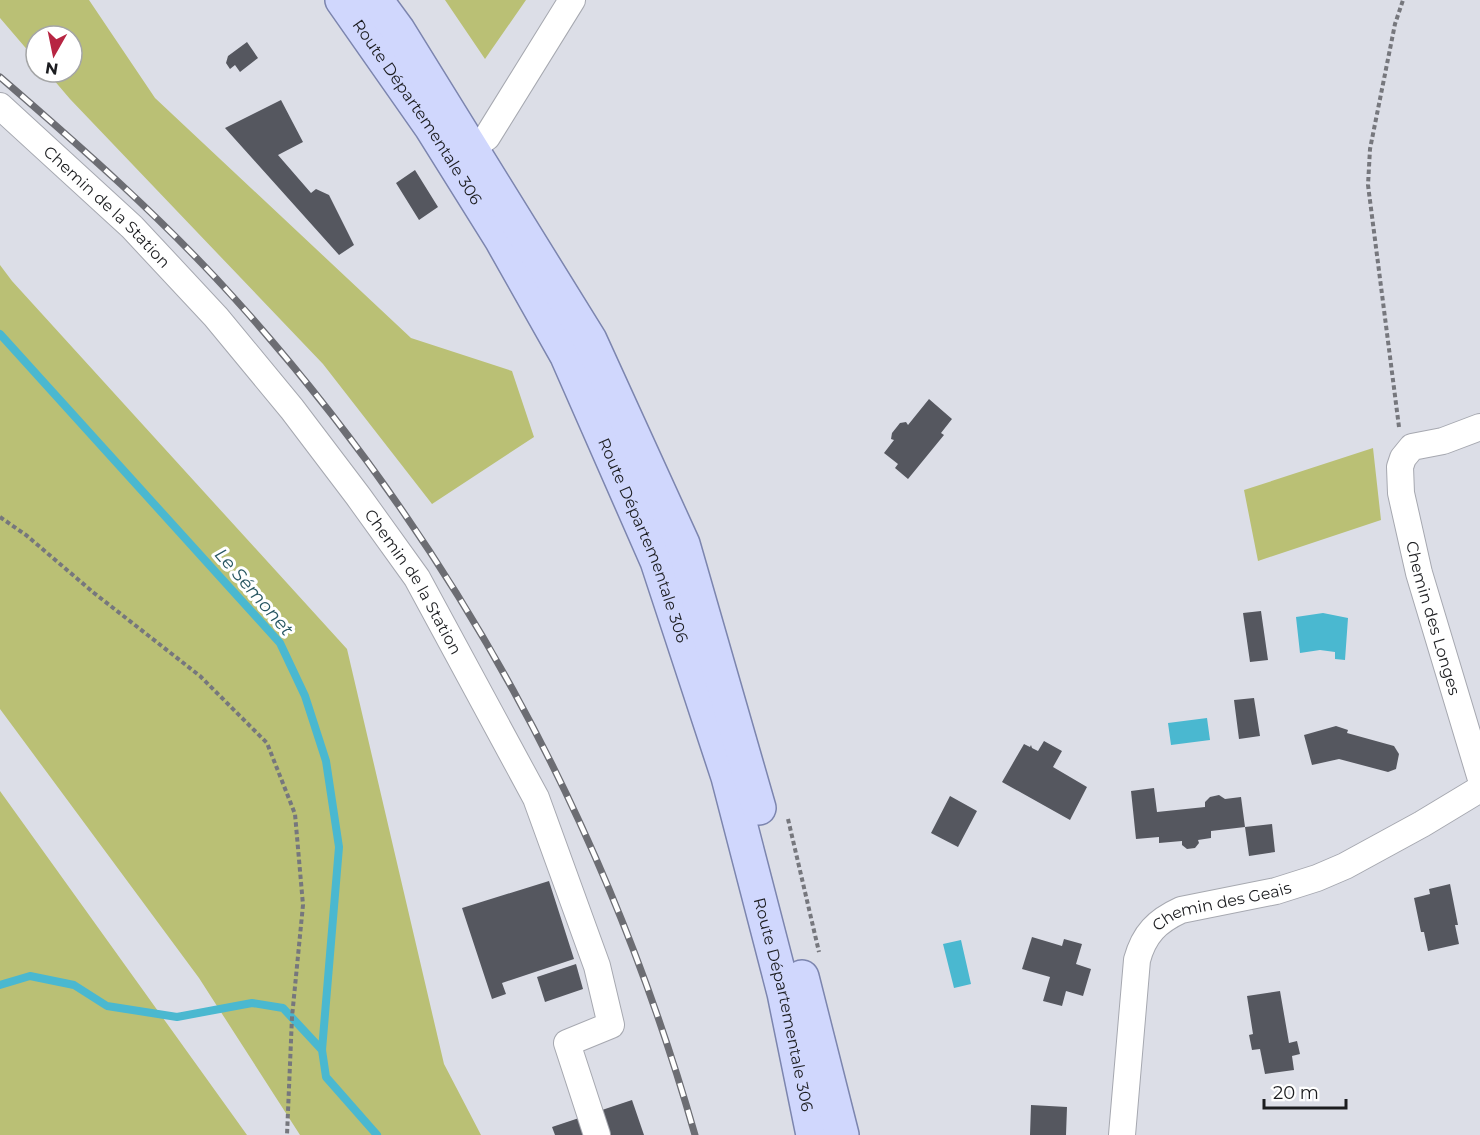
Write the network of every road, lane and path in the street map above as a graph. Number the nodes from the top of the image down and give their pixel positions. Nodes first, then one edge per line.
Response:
1 (342, 0) edge
2 (376, 0) edge
3 (572, 0) edge
4 (1403, 0) edge
5 (0, 106) edge
6 (472, 148) junction
7 (1480, 427) edge
8 (1403, 458) junction
9 (0, 517) edge
10 (1480, 776) edge
11 (1480, 789) edge
12 (287, 1135) edge
13 (597, 1135) edge
14 (813, 1135) edge
15 (842, 1135) edge
16 (1122, 1135) edge

1 - 14 main road, Route Départementale 306
2 - 6 main road, Route Départementale 306
3 - 6 street
4 - 8 path
5 - 13 street, Chemin de la Station
6 - 15 main road, Route Départementale 306
7 - 8 street
8 - 10 street, Chemin des Longes
9 - 12 path
11 - 16 street, Chemin des Geais

